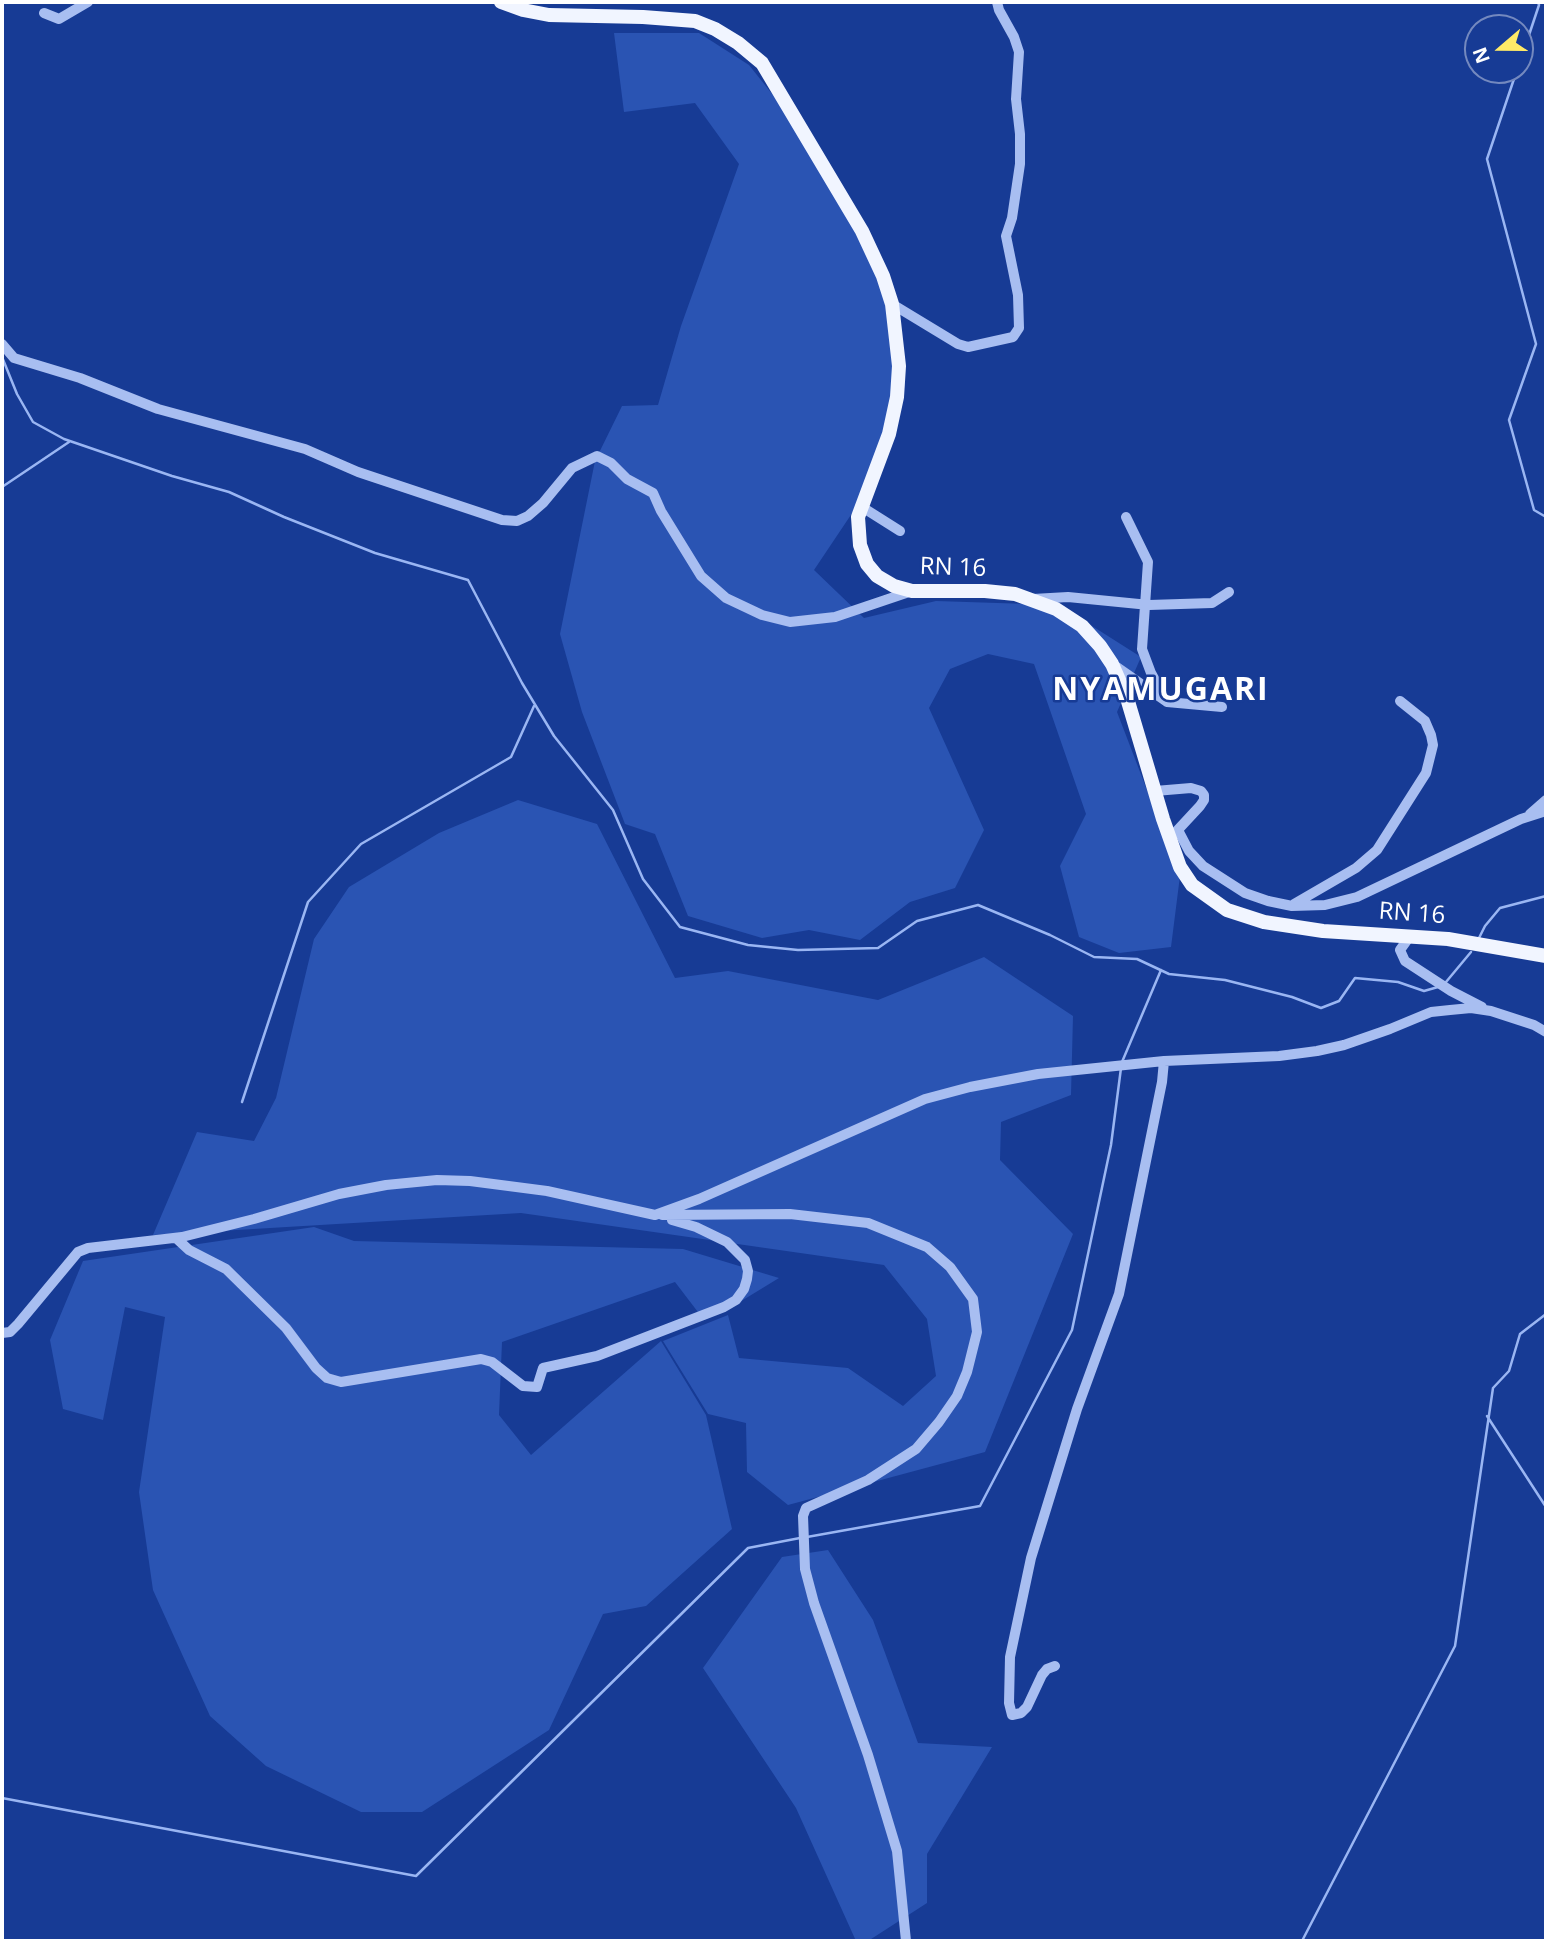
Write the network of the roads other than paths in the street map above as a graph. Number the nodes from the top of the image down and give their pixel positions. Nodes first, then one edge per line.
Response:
1 (88, 2) edge
2 (501, 2) edge
3 (997, 2) edge
4 (44, 13) dead end
5 (892, 304) junction
6 (2, 344) edge
7 (862, 507) junction
8 (1126, 517) dead end
9 (900, 531) dead end
10 (912, 591) junction
11 (1229, 592) dead end
12 (1033, 599) junction
13 (1146, 605) junction
14 (1112, 664) junction
15 (1400, 701) dead end
16 (1167, 702) junction
17 (1222, 706) dead end
18 (1155, 791) junction
19 (1546, 800) edge
20 (1546, 811) edge
21 (1525, 818) junction
22 (1174, 834) junction
23 (1292, 906) junction
24 (1410, 936) junction
25 (1546, 956) edge
26 (1491, 1011) junction
27 (1546, 1032) edge
28 (1164, 1061) junction
29 (655, 1215) junction
30 (176, 1238) junction
31 (2, 1333) edge
32 (1055, 1666) dead end
33 (906, 1941) edge

1 - 4 street
2 - 5 main road, RN 16 / RN 16
3 - 5 street
5 - 7 main road, RN 16 / RN 16
6 - 10 street
7 - 9 street
7 - 10 main road, RN 16 / RN 16
8 - 13 street
10 - 12 main road, RN 16 / RN 16
11 - 13 street
12 - 13 street
12 - 14 main road, RN 16 / RN 16
13 - 16 street
14 - 16 street
14 - 18 main road, RN 16 / RN 16
15 - 23 street
16 - 17 street
18 - 22 main road, RN 16 / RN 16
18 - 22 street
19 - 21 street
20 - 21 street
21 - 23 street
22 - 23 street
22 - 24 main road, RN 16 / RN 16
24 - 25 main road, RN 16 / RN 16
24 - 26 street
26 - 27 street
26 - 28 street
28 - 29 street
28 - 32 street
29 - 30 street
29 - 30 street
29 - 33 street
30 - 31 street

